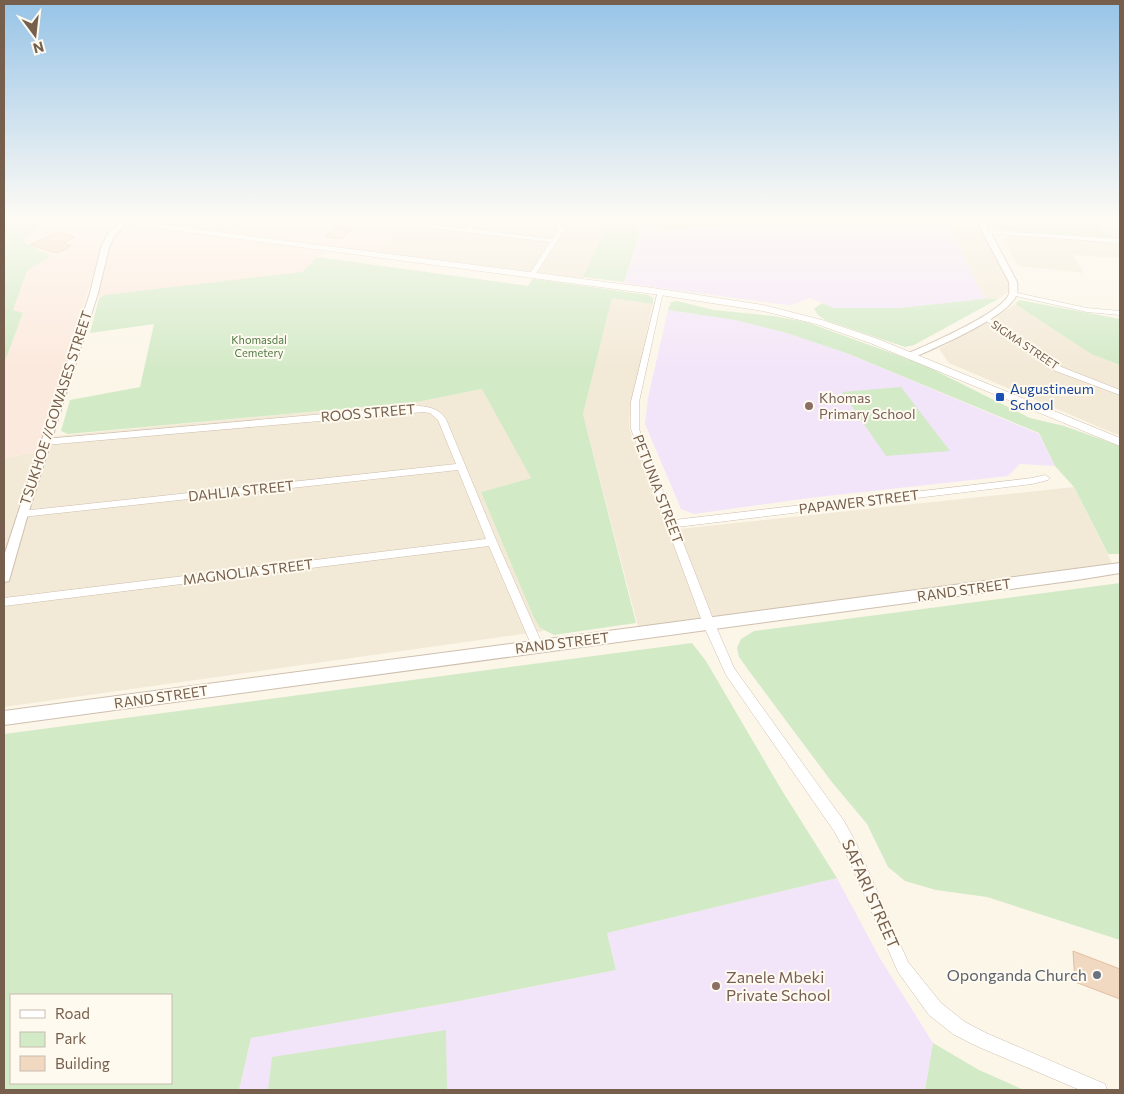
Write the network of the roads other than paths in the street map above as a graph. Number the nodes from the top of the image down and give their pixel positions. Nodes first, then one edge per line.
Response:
1 (100, 267) edge
2 (475, 267) edge
3 (537, 267) edge
4 (1005, 267) edge
5 (532, 275) junction
6 (660, 292) junction
7 (1013, 294) junction
8 (1120, 313) edge
9 (986, 318) junction
10 (912, 355) junction
11 (1120, 393) edge
12 (45, 442) junction
13 (1120, 442) edge
14 (460, 467) junction
15 (1045, 478) dead end
16 (22, 514) junction
17 (672, 524) junction
18 (492, 542) junction
19 (1120, 568) edge
20 (4, 577) edge
21 (4, 602) edge
22 (710, 624) junction
23 (537, 646) junction
24 (4, 718) edge
25 (1099, 1090) edge

1 - 12 street, TSUKHOE //GOWASES STREET
2 - 5 main road
3 - 5 street
4 - 7 street
5 - 6 main road
6 - 10 main road
6 - 17 street, PETUNIA STREET
7 - 8 street
7 - 9 street
9 - 10 street
9 - 11 street, SIGMA STREET
10 - 13 main road
12 - 14 street, ROOS STREET
12 - 16 street, TSUKHOE //GOWASES STREET
14 - 16 street, DAHLIA STREET
14 - 18 street, ROOS STREET
15 - 17 street, PAPAWER STREET
16 - 20 street, TSUKHOE //GOWASES STREET
17 - 22 street, PETUNIA STREET
18 - 21 street, MAGNOLIA STREET
18 - 23 street, ROOS STREET
19 - 22 street, RAND STREET
22 - 23 street, RAND STREET
22 - 25 street, SAFARI STREET
23 - 24 street, RAND STREET

